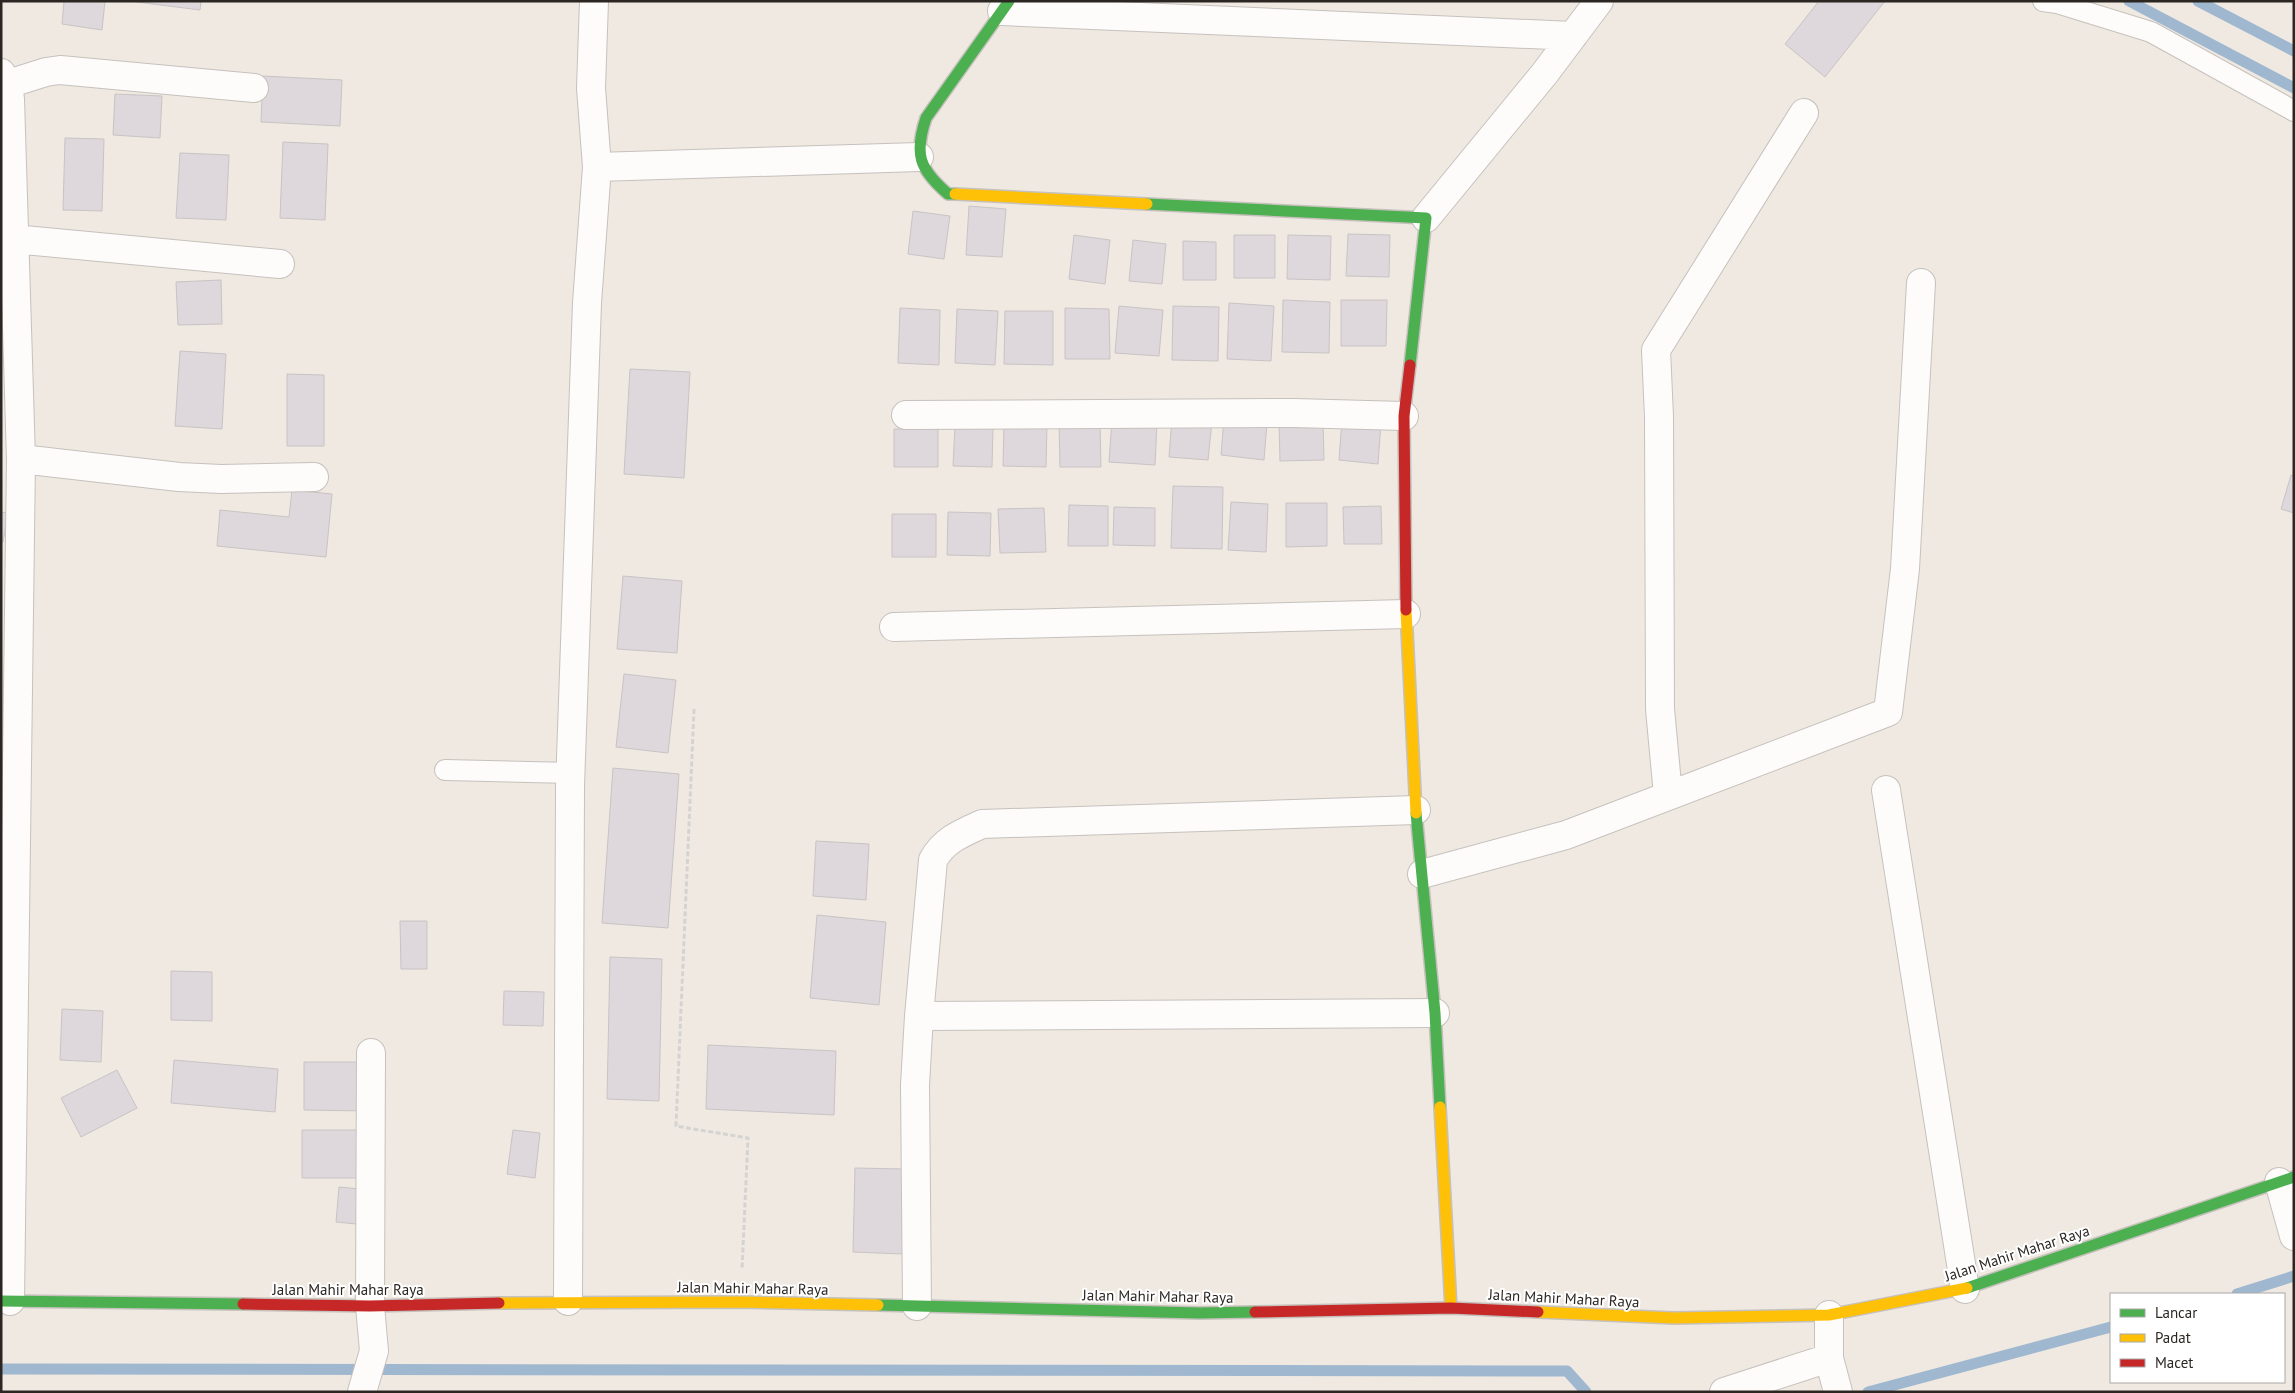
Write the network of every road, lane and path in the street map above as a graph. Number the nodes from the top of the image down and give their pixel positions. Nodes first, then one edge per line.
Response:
1 (594, 1) edge
2 (1599, 1) edge
3 (2044, 1) edge
4 (1006, 6) edge
5 (1572, 36) junction
6 (4, 79) edge
7 (254, 88) dead end
8 (2294, 112) edge
9 (1804, 113) dead end
10 (919, 156) junction
11 (597, 167) junction
12 (1426, 218) junction
13 (13, 239) junction
14 (280, 264) dead end
15 (1921, 283) dead end
16 (906, 415) dead end
17 (1404, 416) junction
18 (20, 460) junction
19 (314, 477) dead end
20 (1406, 614) junction
21 (894, 627) dead end
22 (694, 709) dead end
23 (445, 770) dead end
24 (571, 773) junction
25 (1886, 790) dead end
26 (1668, 795) junction
27 (1416, 810) junction
28 (1422, 874) junction
29 (1435, 1013) junction
30 (919, 1016) junction
31 (371, 1053) dead end
32 (2286, 1179) edge
33 (2294, 1236) edge
34 (1965, 1288) junction
35 (5, 1301) edge
36 (568, 1301) junction
37 (740, 1302) junction
38 (370, 1306) junction
39 (917, 1306) junction
40 (1451, 1308) junction
41 (1829, 1315) junction
42 (1829, 1358) junction
43 (362, 1392) edge
44 (1724, 1392) edge
45 (1838, 1392) edge

1 - 11 street
2 - 5 street
3 - 8 lane
4 - 5 street
4 - 10 street
5 - 12 street
6 - 7 street
6 - 13 street
9 - 26 street
10 - 11 street
10 - 12 street
11 - 24 street
12 - 17 street
13 - 14 street
13 - 18 street
15 - 26 street
16 - 17 street
17 - 20 street
18 - 19 street
18 - 35 street
20 - 21 street
20 - 27 street
22 - 37 path
23 - 24 lane
24 - 36 street
25 - 34 street
26 - 28 street
27 - 28 street
27 - 30 street
28 - 29 street
29 - 30 street
29 - 40 street
30 - 39 street
31 - 38 street
32 - 33 street
32 - 34 street, Jalan Mahir Mahar Raya
34 - 41 street, Jalan Mahir Mahar Raya
35 - 38 street, Jalan Mahir Mahar Raya
36 - 37 street, Jalan Mahir Mahar Raya
36 - 38 street, Jalan Mahir Mahar Raya
37 - 39 street, Jalan Mahir Mahar Raya
38 - 43 street
39 - 40 street, Jalan Mahir Mahar Raya
40 - 41 street, Jalan Mahir Mahar Raya
41 - 42 street
42 - 44 street
42 - 45 street

